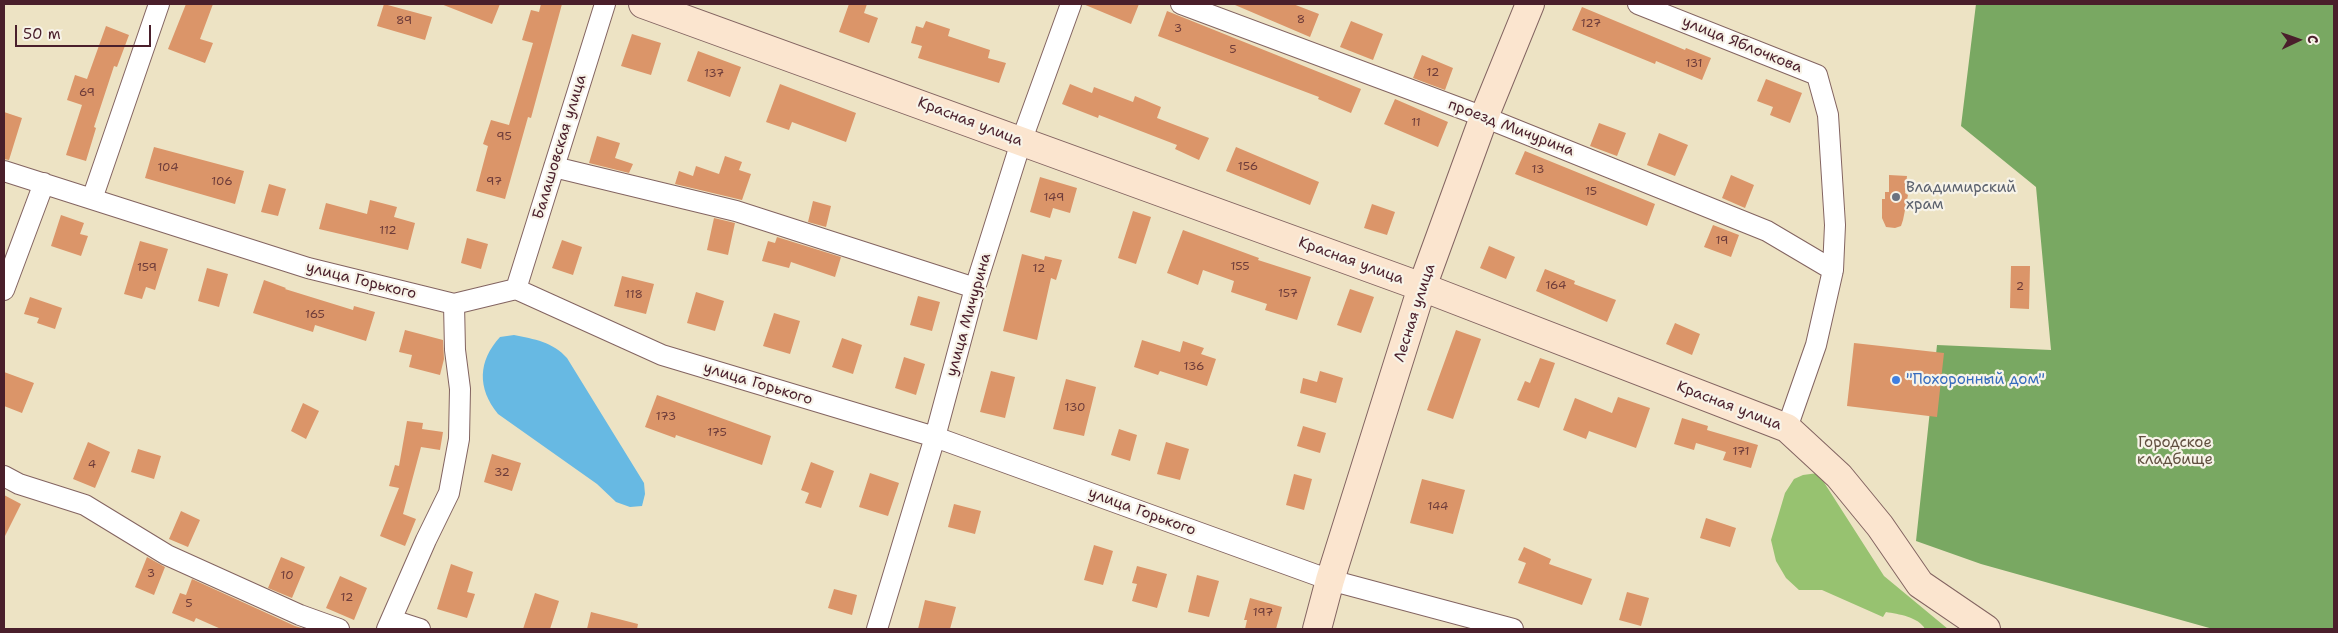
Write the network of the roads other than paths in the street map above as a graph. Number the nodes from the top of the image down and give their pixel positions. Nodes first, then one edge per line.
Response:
1 (159, 4) edge
2 (605, 4) edge
3 (643, 4) edge
4 (1071, 4) edge
5 (1181, 4) edge
6 (1530, 4) edge
7 (1638, 4) edge
8 (1484, 117) junction
9 (1021, 142) junction
10 (554, 167) junction
11 (4, 170) edge
12 (44, 184) junction
13 (92, 199) junction
14 (1833, 270) junction
15 (1422, 287) junction
16 (975, 288) junction
17 (516, 289) junction
18 (4, 290) edge
19 (454, 304) junction
20 (1787, 428) junction
21 (935, 437) junction
22 (4, 476) edge
23 (1330, 580) junction
24 (389, 625) edge
25 (339, 629) edge
26 (420, 629) edge
27 (877, 629) edge
28 (1318, 629) edge
29 (1513, 629) edge
30 (1986, 629) edge

1 - 13 street
2 - 10 street, Балашовская улица
3 - 9 main road, Красная улица
4 - 9 street, улица Мичурина
5 - 8 street, проезд Мичурина
6 - 8 main road, Лесная улица
7 - 14 street, улица Яблочкова
8 - 14 street, проезд Мичурина
8 - 15 main road, Лесная улица
9 - 15 main road, Красная улица
9 - 16 street, улица Мичурина
10 - 16 street
10 - 17 street, Балашовская улица
11 - 12 street, улица Горького
12 - 13 street, улица Горького
12 - 18 street
13 - 19 street, улица Горького
14 - 20 street
15 - 20 main road, Красная улица
15 - 23 main road, Лесная улица
16 - 21 street, улица Мичурина
17 - 19 street, улица Горького
17 - 21 street, улица Горького
19 - 24 street
20 - 30 main road, Красная улица
21 - 23 street, улица Горького
21 - 27 street, улица Мичурина
22 - 25 street
23 - 28 main road, Лесная улица
23 - 29 street, улица Горького
24 - 26 street

